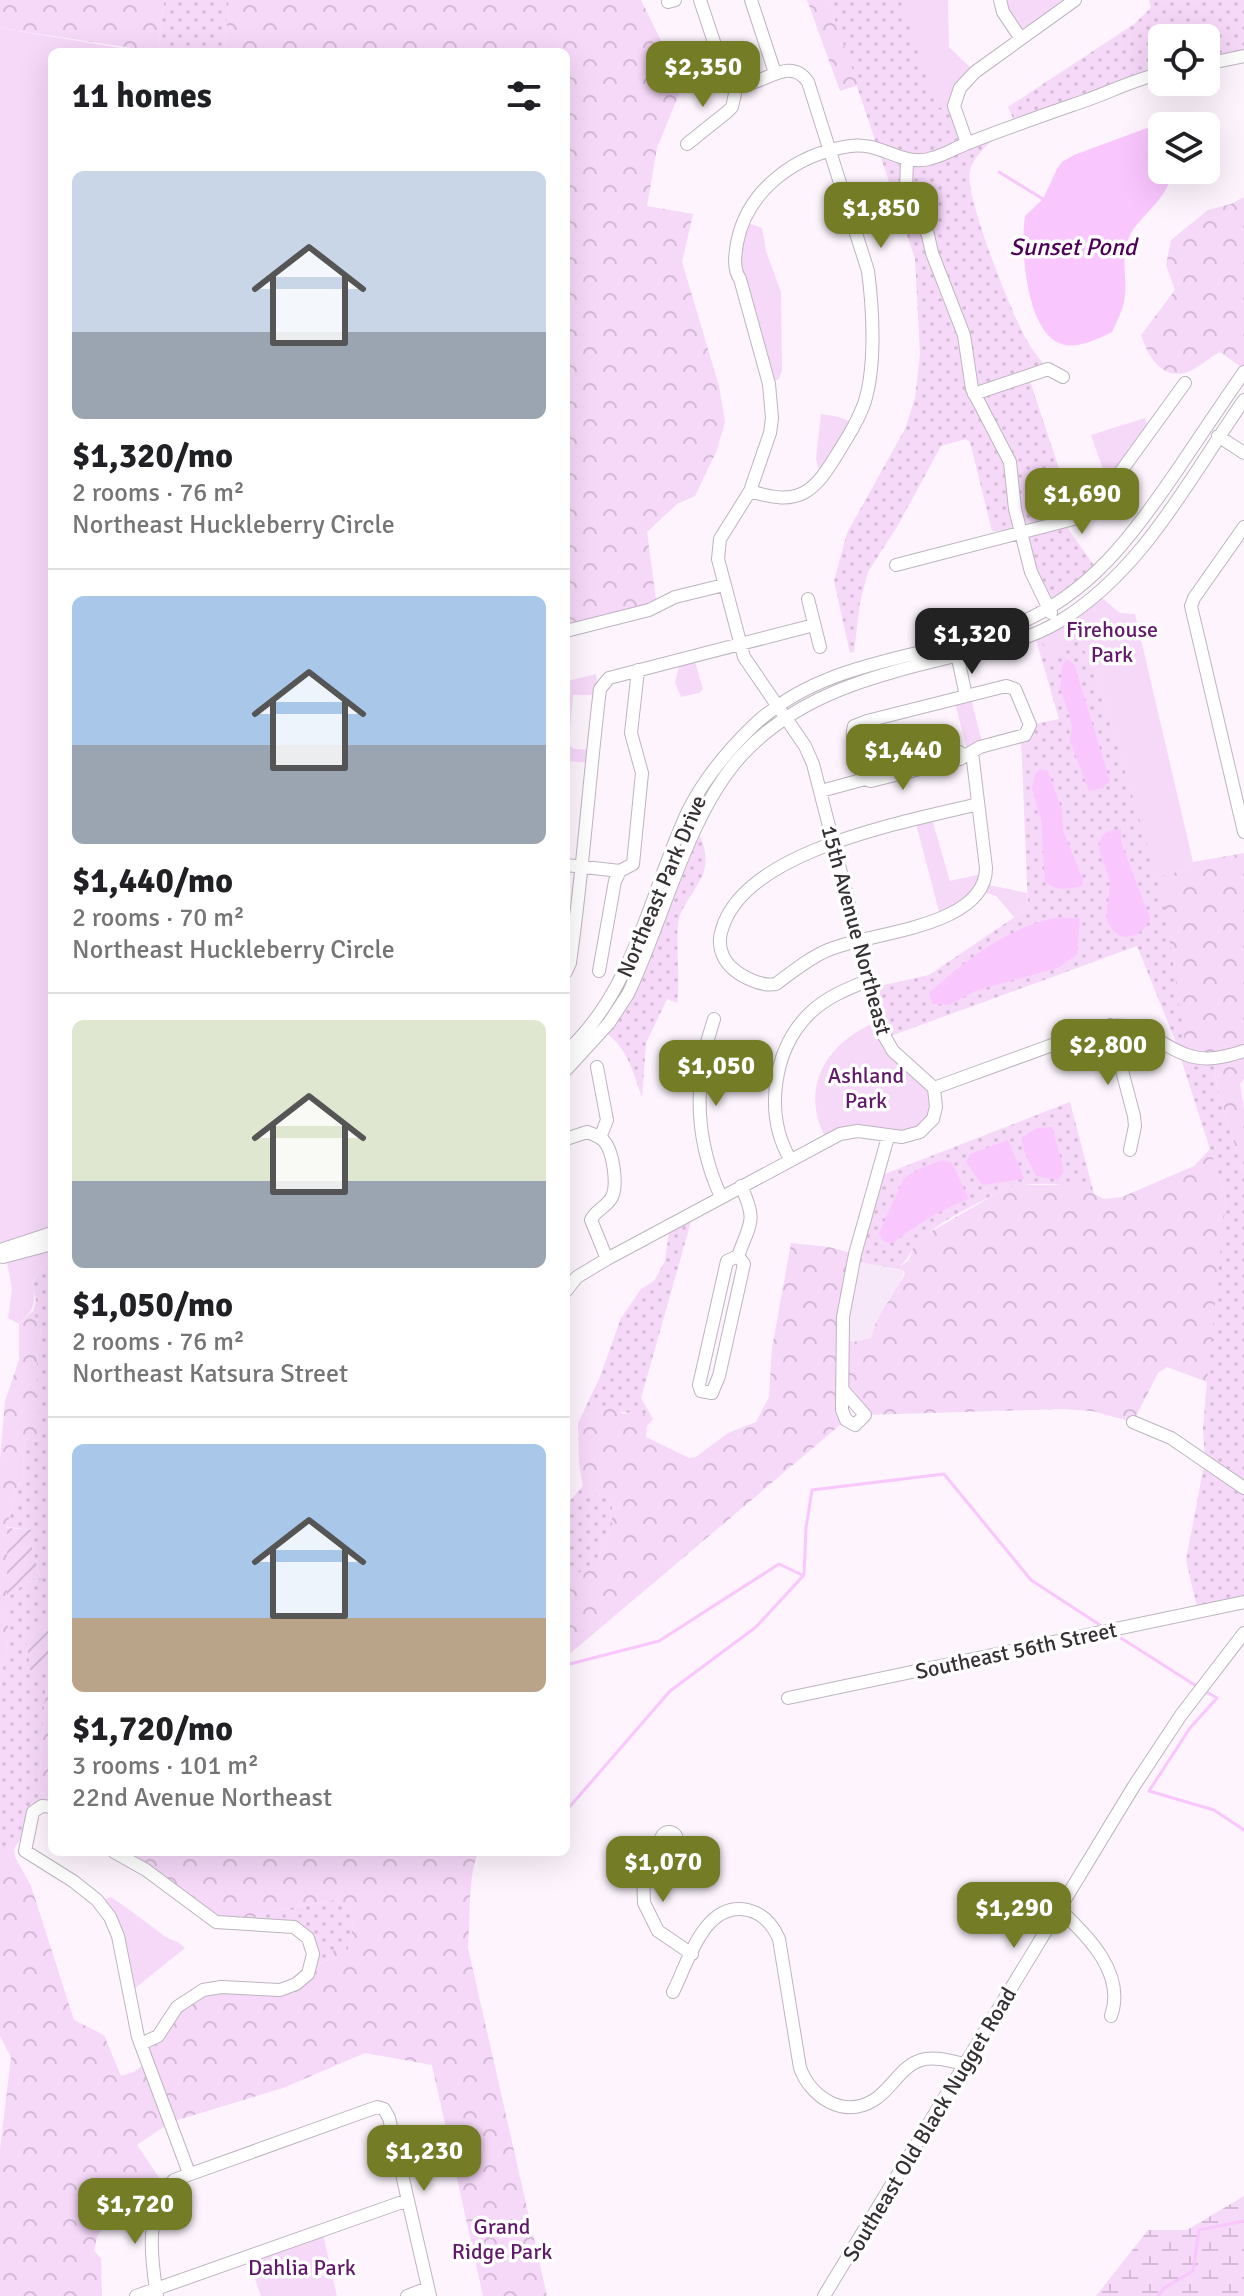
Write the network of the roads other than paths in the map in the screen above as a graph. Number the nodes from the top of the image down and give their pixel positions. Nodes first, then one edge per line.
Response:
1 (700, 0) edge
2 (751, 0) edge
3 (1000, 0) edge
4 (1075, 0) edge
5 (1021, 39) junction
6 (1244, 56) edge
7 (1220, 61) edge
8 (775, 73) junction
9 (1148, 78) edge
10 (737, 85) junction
11 (967, 143) junction
12 (687, 144) dead end
13 (830, 151) junction
14 (907, 160) junction
15 (1244, 372) edge
16 (1063, 377) dead end
17 (1185, 383) dead end
18 (974, 394) junction
19 (1244, 400) edge
20 (1218, 436) junction
21 (1244, 453) edge
22 (750, 491) junction
23 (1244, 527) edge
24 (1021, 534) junction
25 (896, 565) dead end
26 (724, 585) junction
27 (808, 599) dead end
28 (1048, 608) junction
29 (1057, 623) junction
30 (814, 625) junction
31 (570, 630) edge
32 (954, 642) junction
33 (739, 645) junction
34 (820, 647) dead end
35 (957, 656) junction
36 (638, 670) junction
37 (966, 696) junction
38 (781, 713) junction
39 (968, 753) junction
40 (865, 779) junction
41 (821, 791) junction
42 (1240, 800) edge
43 (978, 804) junction
44 (1244, 832) edge
45 (833, 842) junction
46 (570, 865) edge
47 (583, 867) junction
48 (620, 871) junction
49 (858, 941) junction
50 (570, 963) edge
51 (599, 971) dead end
52 (869, 980) junction
53 (714, 1019) dead end
54 (1110, 1025) junction
55 (570, 1048) edge
56 (1244, 1051) edge
57 (570, 1066) edge
58 (597, 1067) dead end
59 (934, 1088) junction
60 (888, 1137) junction
61 (570, 1138) edge
62 (600, 1138) junction
63 (1130, 1150) dead end
64 (790, 1159) junction
65 (741, 1186) junction
66 (721, 1197) junction
67 (48, 1234) edge
68 (48, 1245) edge
69 (0, 1250) edge
70 (738, 1256) junction
71 (0, 1258) edge
72 (607, 1259) junction
73 (572, 1274) edge
74 (843, 1390) dead end
75 (1133, 1422) dead end
76 (1244, 1488) edge
77 (1244, 1602) edge
78 (1244, 1633) edge
79 (788, 1698) dead end
80 (48, 1807) edge
81 (662, 1845) dead end
82 (121, 1856) edge
83 (1060, 1910) junction
84 (692, 1954) junction
85 (673, 1992) dead end
86 (1111, 2016) dead end
87 (141, 2044) junction
88 (964, 2064) junction
89 (189, 2173) junction
90 (408, 2200) junction
91 (156, 2292) edge
92 (429, 2292) edge
93 (136, 2296) edge
94 (407, 2296) edge
95 (824, 2296) edge

1 - 10 street
2 - 8 street
3 - 5 street
4 - 5 street
5 - 11 street
6 - 7 street
8 - 10 street
8 - 13 street
9 - 11 street
10 - 12 street
11 - 14 street
13 - 14 street, 15th Avenue Northeast
13 - 22 street, 15th Avenue Northeast
13 - 22 street
14 - 18 street
15 - 28 street, Northeast Park Drive
16 - 18 street
17 - 24 street
18 - 24 street
19 - 20 street, Northeast Park Drive
20 - 21 street
20 - 29 street, Northeast Park Drive
22 - 26 street, 15th Avenue Northeast
23 - 42 street
24 - 25 street
24 - 28 street
26 - 31 street
26 - 33 street, 15th Avenue Northeast
27 - 30 street
28 - 29 street
28 - 32 street, Northeast Park Drive
29 - 35 street, Northeast Park Drive
30 - 33 street
30 - 34 street
32 - 35 street
32 - 38 street, Northeast Park Drive
33 - 36 street
33 - 38 street, 15th Avenue Northeast
35 - 37 street
35 - 38 street, Northeast Park Drive
36 - 47 street
36 - 48 street
37 - 39 street
37 - 40 street
38 - 41 street, 15th Avenue Northeast
38 - 55 street, Northeast Park Drive
38 - 57 street, Northeast Park Drive
39 - 40 street
39 - 43 street
40 - 41 street
41 - 45 street, 15th Avenue Northeast
42 - 44 street
43 - 45 street
43 - 49 street
45 - 49 street, 15th Avenue Northeast
45 - 49 street
46 - 47 street
47 - 48 street
47 - 50 street
48 - 51 street
49 - 52 street, 15th Avenue Northeast
52 - 59 street, 15th Avenue Northeast
52 - 64 street
53 - 66 street
54 - 56 street
54 - 59 street
54 - 63 street
58 - 62 street
59 - 60 street
60 - 64 street
60 - 74 street
61 - 62 street
62 - 72 street
64 - 65 street
65 - 66 street
65 - 70 street
66 - 72 street
67 - 69 street
68 - 71 street
70 - 70 street
72 - 73 street
75 - 76 street
77 - 79 street, Southeast 56th Street
78 - 83 street, Southeast Old Black Nugget Road
80 - 87 street
81 - 84 street
82 - 87 street
83 - 86 street
83 - 88 street, Southeast Old Black Nugget Road
84 - 85 street
84 - 88 street
87 - 89 street
88 - 95 street, Southeast Old Black Nugget Road
89 - 90 street
89 - 91 street
90 - 91 street
90 - 92 street
91 - 93 street
92 - 94 street

